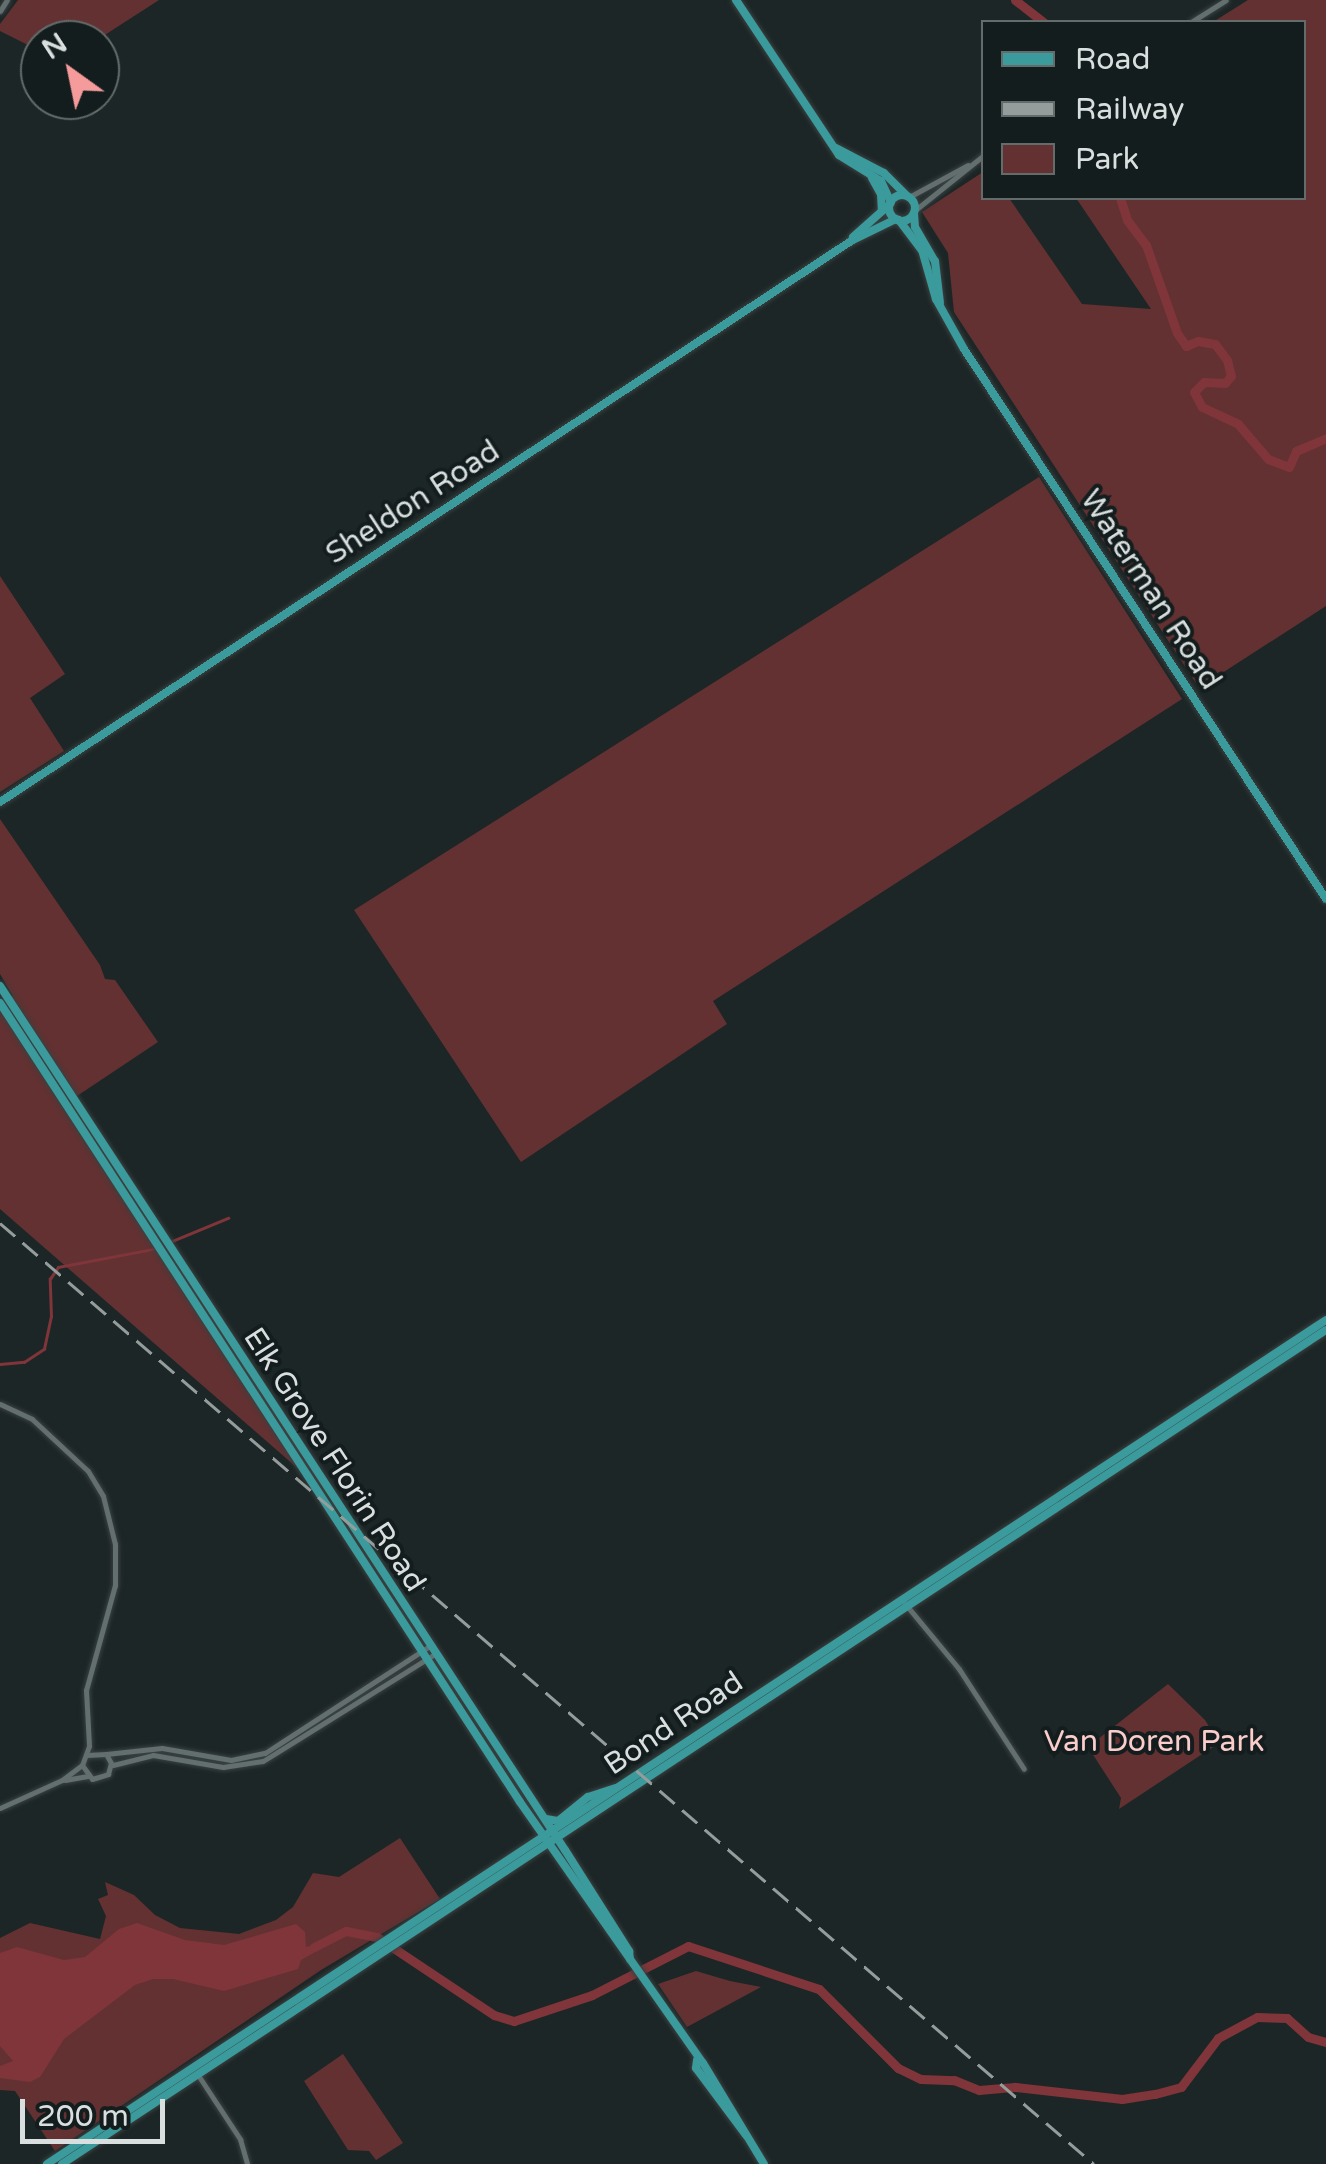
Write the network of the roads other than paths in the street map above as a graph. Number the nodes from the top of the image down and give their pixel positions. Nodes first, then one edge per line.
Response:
1 (7, 0) edge
2 (736, 0) edge
3 (1226, 0) edge
4 (0, 11) edge
5 (1194, 20) edge
6 (835, 148) junction
7 (981, 157) edge
8 (968, 165) junction
9 (908, 196) junction
10 (887, 206) junction
11 (914, 212) junction
12 (898, 220) junction
13 (850, 240) junction
14 (940, 304) junction
15 (0, 802) edge
16 (1326, 899) edge
17 (0, 988) edge
18 (0, 1003) edge
19 (83, 1132) junction
20 (100, 1143) junction
21 (1326, 1320) edge
22 (1326, 1330) edge
23 (0, 1404) edge
24 (294, 1454) junction
25 (1100, 1467) junction
26 (315, 1471) junction
27 (1067, 1499) junction
28 (904, 1604) junction
29 (830, 1648) junction
30 (429, 1652) junction
31 (793, 1682) junction
32 (453, 1698) junction
33 (477, 1718) junction
34 (88, 1730) junction
35 (477, 1734) junction
36 (708, 1734) junction
37 (494, 1743) junction
38 (102, 1753) junction
39 (87, 1754) junction
40 (82, 1765) junction
41 (111, 1767) junction
42 (1024, 1769) dead end
43 (88, 1776) junction
44 (62, 1780) junction
45 (620, 1788) junction
46 (0, 1808) edge
47 (544, 1818) junction
48 (551, 1839) junction
49 (601, 1922) junction
50 (405, 1933) junction
51 (620, 1937) junction
52 (630, 1958) junction
53 (196, 2072) junction
54 (47, 2164) edge
55 (62, 2164) edge
56 (247, 2164) edge
57 (764, 2164) edge

1 - 4 street
2 - 6 main road
3 - 5 street
6 - 9 main road
6 - 10 main road, Waterman Road
7 - 8 street
8 - 9 street
8 - 11 street
9 - 10 main road
9 - 11 main road, Waterman Road
10 - 12 main road, Waterman Road
10 - 13 main road, Sheldon Road
11 - 12 main road, Sheldon Road
11 - 14 main road, Waterman Road
12 - 13 main road, Sheldon Road
12 - 14 main road, Waterman Road
13 - 15 main road, Sheldon Road
14 - 16 main road, Waterman Road
17 - 20 main road, Elk Grove Florin Road
18 - 19 main road, Elk Grove Florin Road
19 - 20 main road
19 - 24 main road, Elk Grove Florin Road
20 - 26 main road, Elk Grove Florin Road
21 - 25 main road, Bond Road
22 - 27 main road, Bond Road
23 - 34 street
24 - 26 main road
24 - 30 main road, Elk Grove Florin Road
25 - 27 main road
25 - 28 main road, Bond Road
26 - 30 main road, Elk Grove Florin Road
27 - 28 main road, Bond Road
28 - 29 main road, Bond Road
28 - 31 main road, Bond Road
28 - 42 street
29 - 31 main road
29 - 36 main road, Bond Road
30 - 32 main road, Elk Grove Florin Road
30 - 33 main road, Elk Grove Florin Road
30 - 38 street
30 - 41 street
31 - 36 main road, Bond Road
32 - 33 main road
32 - 35 main road, Elk Grove Florin Road
33 - 37 main road, Elk Grove Florin Road
34 - 38 street
34 - 39 street
35 - 37 main road
35 - 48 main road, Elk Grove Florin Road
36 - 45 main road, Bond Road
36 - 48 main road, Bond Road
37 - 47 main road, Elk Grove Florin Road
38 - 39 street
38 - 41 street
39 - 40 street
40 - 43 street
40 - 44 street
41 - 43 street
43 - 44 street
44 - 46 street
45 - 47 main road
45 - 48 main road, Bond Road
47 - 48 main road, Elk Grove Florin Road
48 - 49 main road, Elk Grove Florin Road
48 - 50 main road, Bond Road
48 - 50 main road, Bond Road
48 - 51 main road, Elk Grove Florin Road
49 - 51 main road
49 - 52 main road, Elk Grove Florin Road
50 - 53 main road, Bond Road
51 - 52 main road, Elk Grove Florin Road
52 - 57 main road, Elk Grove Florin Road
53 - 54 main road, Bond Road
53 - 55 main road, Bond Road
53 - 56 street

